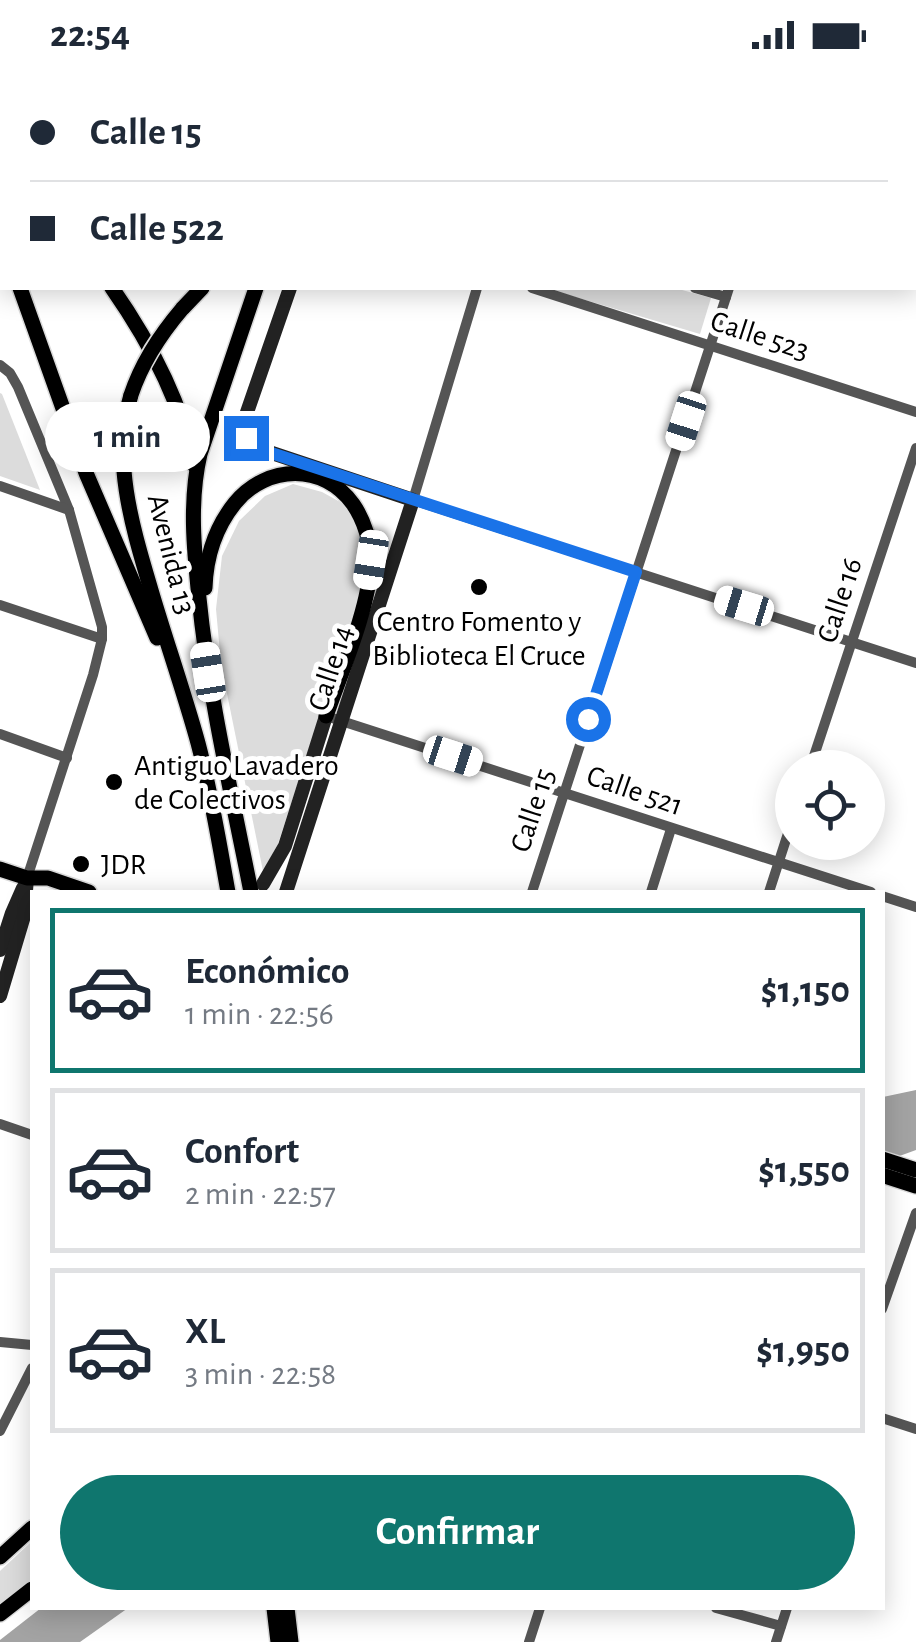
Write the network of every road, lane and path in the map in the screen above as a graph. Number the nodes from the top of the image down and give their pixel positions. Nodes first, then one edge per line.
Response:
1 (21, 290) edge
2 (113, 290) edge
3 (200, 290) edge
4 (255, 290) edge
5 (289, 290) edge
6 (477, 290) edge
7 (538, 290) edge
8 (728, 292) edge
9 (710, 345) junction
10 (0, 365) edge
11 (916, 412) edge
12 (916, 448) edge
13 (196, 474) junction
14 (0, 486) edge
15 (413, 500) junction
16 (68, 510) junction
17 (636, 572) junction
18 (0, 605) edge
19 (200, 611) junction
20 (102, 639) junction
21 (852, 640) junction
22 (916, 662) edge
23 (185, 704) junction
24 (334, 718) junction
25 (0, 734) edge
26 (816, 750) edge
27 (67, 758) junction
28 (564, 792) junction
29 (671, 829) junction
30 (780, 860) edge
31 (779, 864) junction
32 (0, 869) edge
33 (27, 878) junction
34 (37, 890) edge
35 (83, 890) edge
36 (228, 890) edge
37 (256, 890) edge
38 (287, 890) edge
39 (533, 890) edge
40 (652, 890) edge
41 (770, 890) edge
42 (864, 890) edge
43 (885, 897) edge
44 (916, 906) edge
45 (0, 950) edge
46 (0, 996) edge
47 (0, 1124) edge
48 (30, 1134) edge
49 (886, 1166) edge
50 (916, 1170) edge
51 (916, 1186) edge
52 (916, 1213) edge
53 (885, 1301) edge
54 (0, 1342) edge
55 (30, 1345) edge
56 (30, 1372) edge
57 (885, 1419) edge
58 (916, 1428) edge
59 (0, 1431) edge
60 (30, 1530) edge
61 (0, 1557) edge
62 (30, 1591) edge
63 (274, 1610) edge
64 (287, 1610) edge
65 (539, 1610) edge
66 (723, 1610) edge
67 (786, 1610) edge
68 (0, 1614) edge
69 (781, 1626) junction
70 (278, 1642) edge
71 (291, 1642) edge
72 (529, 1642) edge
73 (776, 1642) edge

1 - 23 main road
2 - 13 main road
3 - 23 main road, Avenida 13, bridge
4 - 13 main road, Avenida 13
5 - 15 street
6 - 15 street, Calle 14
7 - 9 street, Calle 523
8 - 9 street, Calle 15
9 - 11 street, Calle 523
9 - 17 street, Calle 15
10 - 16 street
12 - 21 street, Calle 16
13 - 19 main road, Avenida 13
14 - 16 street
15 - 17 street
15 - 24 street, Calle 14
16 - 20 street
17 - 21 street
17 - 28 street, Calle 15
18 - 20 street
19 - 24 main road
19 - 37 main road, Avenida 13
20 - 27 street
21 - 22 street
21 - 26 street, Calle 16
23 - 36 main road, Avenida 13
24 - 28 street, Calle 521
24 - 37 street, Calle 14
24 - 38 street, Calle 14
25 - 27 street
27 - 33 street
28 - 29 street, Calle 521
28 - 39 street, Calle 15
29 - 31 street, Calle 521
29 - 40 street
30 - 31 street
31 - 41 street
31 - 42 street, Calle 521
32 - 33 main road
33 - 34 main road
33 - 35 main road
33 - 45 street
33 - 46 street
43 - 44 street
47 - 48 street
49 - 50 main road
49 - 51 main road
52 - 53 street
54 - 55 street
56 - 59 street
57 - 58 street
60 - 61 main road
62 - 68 main road
63 - 70 main road
64 - 71 main road
65 - 72 street
66 - 69 street
67 - 69 street
69 - 73 street

